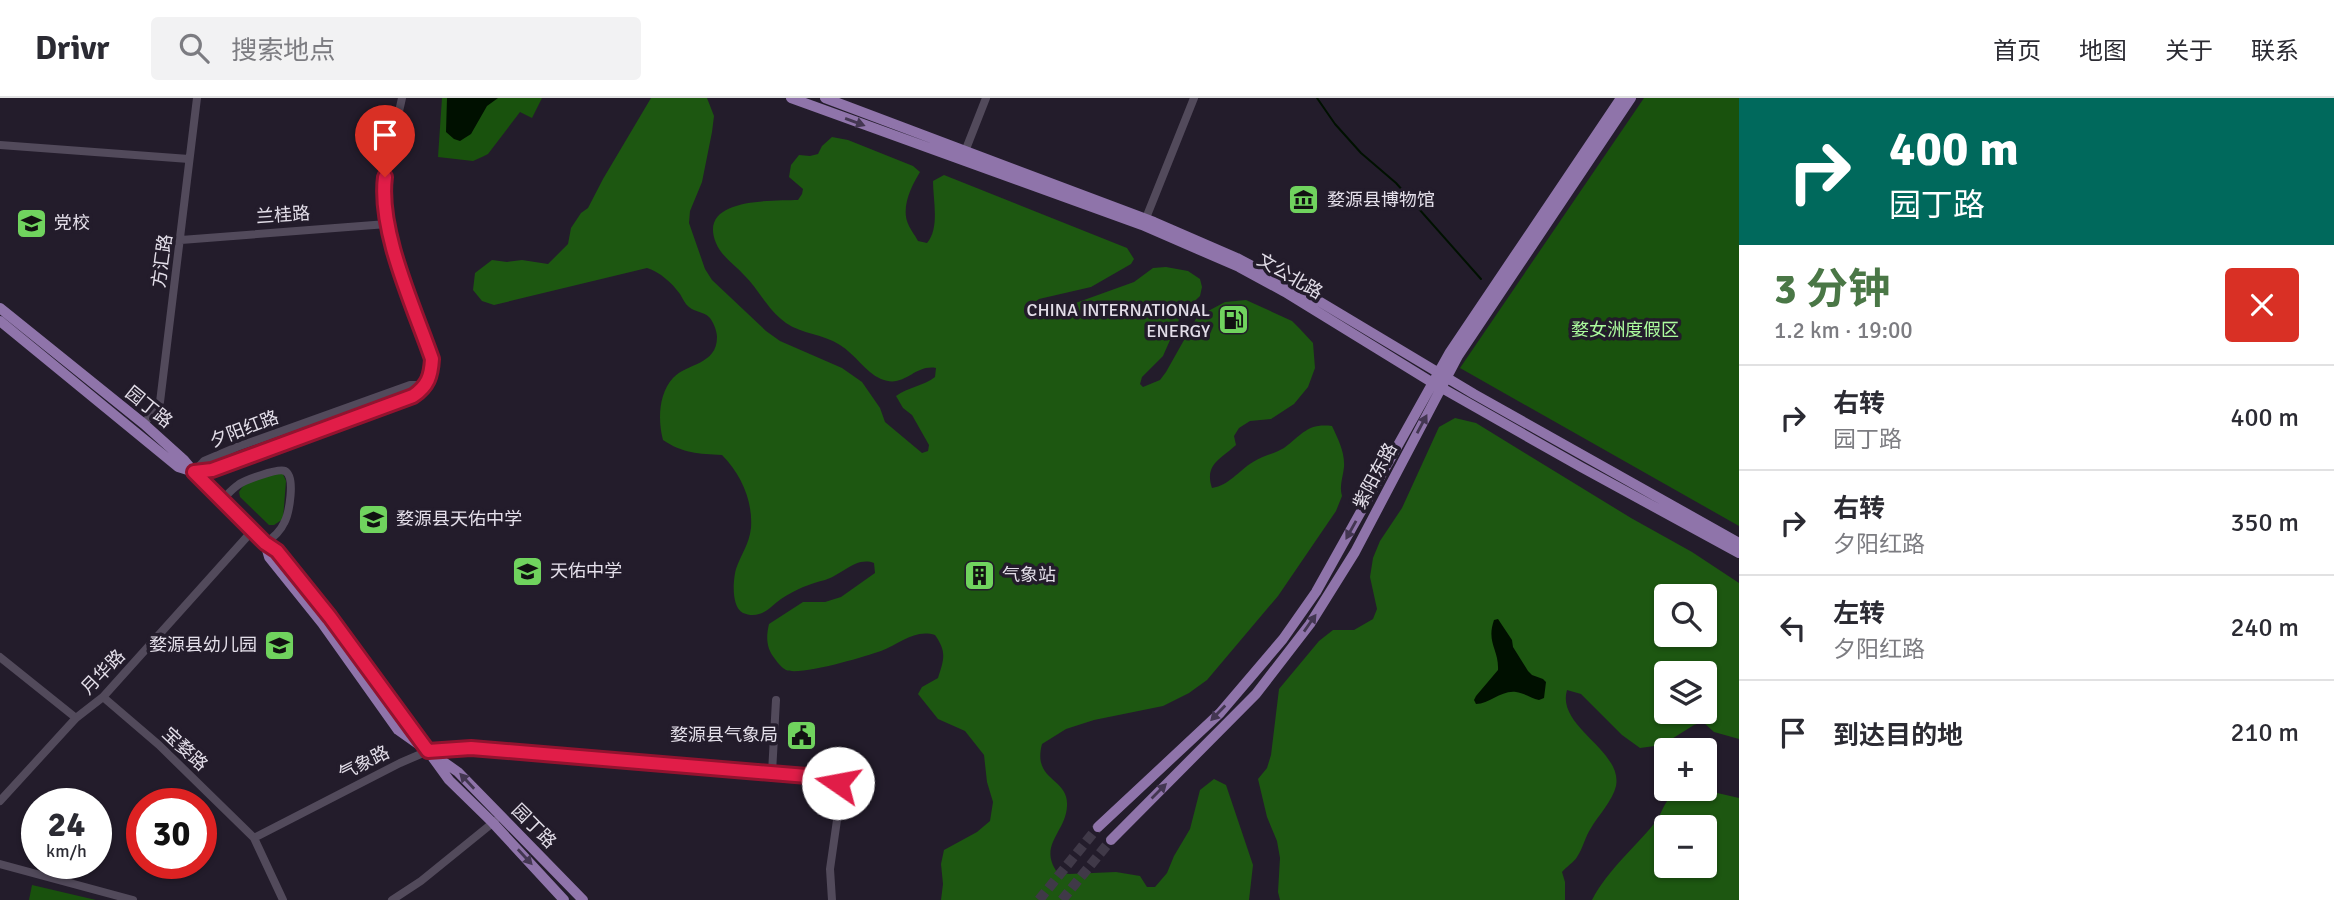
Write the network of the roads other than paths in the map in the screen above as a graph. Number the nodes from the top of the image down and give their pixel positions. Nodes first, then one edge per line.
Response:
1 (197, 98) edge
2 (402, 98) edge
3 (825, 98) edge
4 (986, 98) edge
5 (1194, 98) edge
6 (1621, 98) edge
7 (1631, 98) edge
8 (796, 99) edge
9 (0, 145) edge
10 (964, 156) junction
11 (189, 159) junction
12 (1144, 222) junction
13 (387, 224) junction
14 (181, 240) junction
15 (0, 308) edge
16 (0, 321) edge
17 (1440, 380) junction
18 (144, 424) junction
19 (194, 472) junction
20 (222, 500) junction
21 (253, 530) junction
22 (265, 543) junction
23 (1739, 543) edge
24 (1739, 553) edge
25 (0, 657) edge
26 (103, 697) junction
27 (776, 700) dead end
28 (76, 718) junction
29 (428, 751) junction
30 (772, 773) junction
31 (0, 801) edge
32 (496, 820) junction
33 (1098, 827) tunnel mouth
34 (254, 838) junction
35 (1111, 840) tunnel mouth
36 (0, 864) edge
37 (133, 900) edge
38 (282, 900) edge
39 (392, 900) edge
40 (564, 900) edge
41 (583, 900) edge
42 (832, 900) edge

1 - 11 street, 方汇路
2 - 13 street, 夕阳红路
3 - 10 main road, 文公北路
4 - 10 street
5 - 12 street
6 - 17 main road, 紫阳东路
7 - 17 main road, 紫阳东路
8 -> 10 main road, 文公北路
9 - 11 street
10 - 12 main road, 文公北路
11 - 14 street, 方汇路
12 - 17 main road, 文公北路
13 - 14 street, 兰桂路
13 - 19 street, 夕阳红路
14 - 18 street, 方汇路
15 - 18 main road, 园丁路
16 - 19 main road
17 - 23 main road, 文公北路
17 - 24 main road, 文公北路
17 -> 33 main road, 紫阳东路
35 -> 17 main road, 紫阳东路
18 - 19 main road, 园丁路
19 - 20 main road, 园丁路
20 - 21 main road, 园丁路
20 - 22 street
21 - 22 main road, 园丁路
21 - 26 street, 月华路
22 - 29 main road, 园丁路
25 - 28 street
26 - 28 street, 月华路
26 - 34 street, 宝婺路
27 - 30 street
28 - 31 street, 月华路
29 - 30 street, 气象路
29 - 32 main road, 园丁路
29 - 34 street, 气象路
30 - 42 street, 气象路
32 - 39 street
32 -> 40 main road, 园丁路
32 - 41 main road, 园丁路
34 - 38 street, 宝婺路
36 - 37 street

